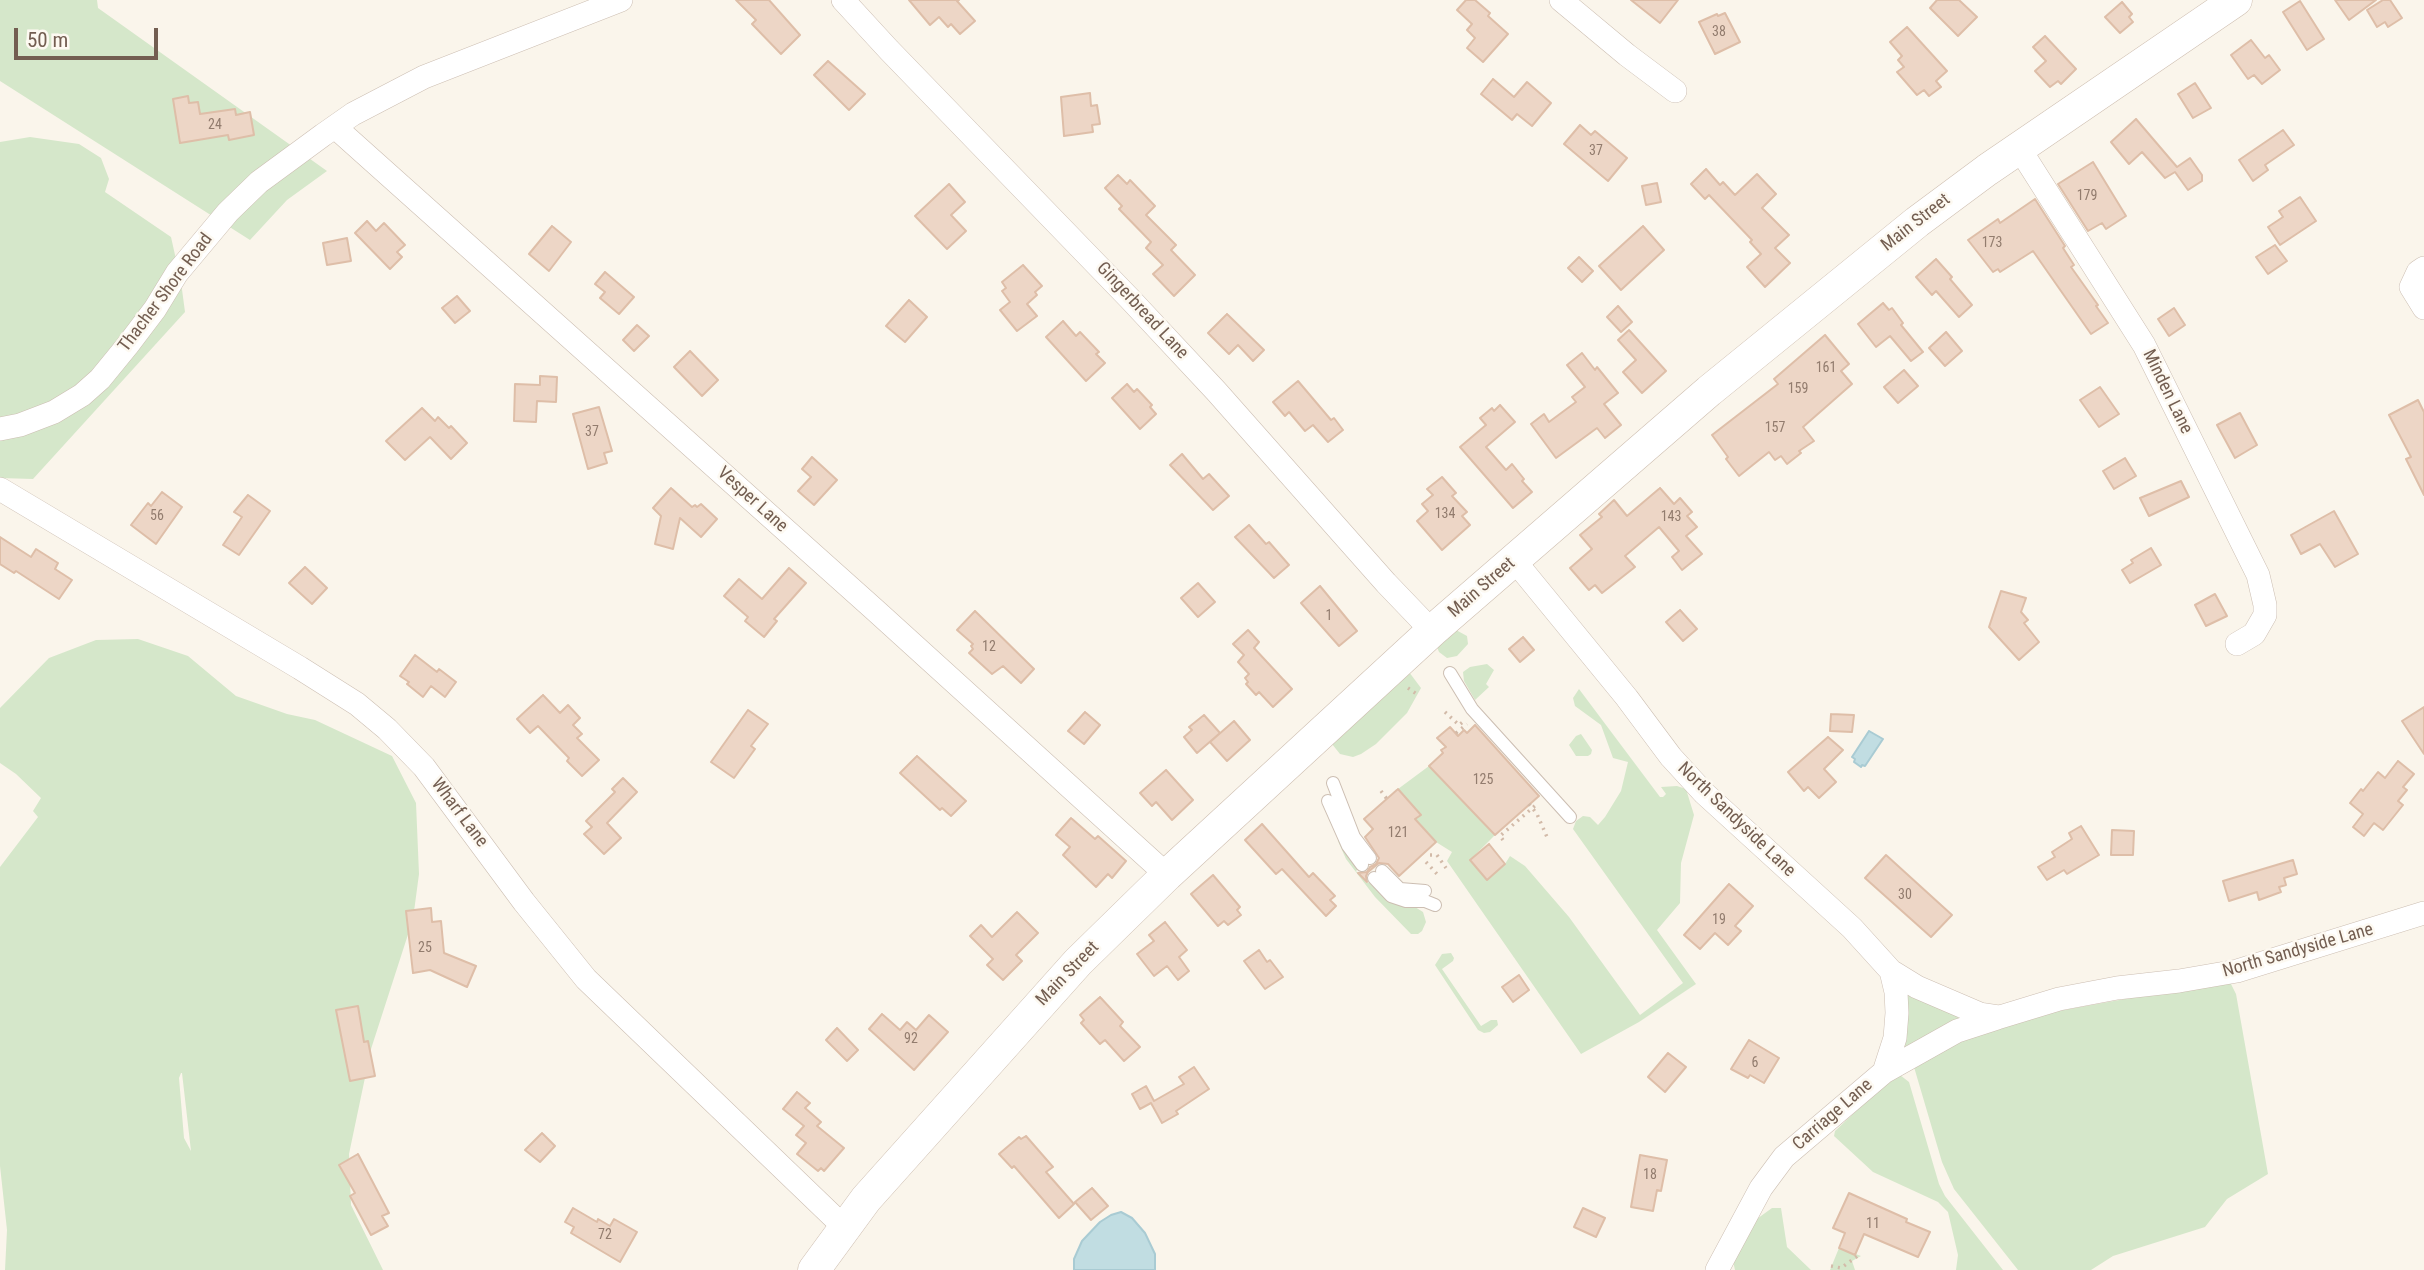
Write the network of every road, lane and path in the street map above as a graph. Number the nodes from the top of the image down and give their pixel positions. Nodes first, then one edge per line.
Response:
1 (621, 0) edge
2 (843, 0) edge
3 (1561, 0) edge
4 (2236, 0) edge
5 (1675, 91) dead end
6 (335, 127) junction
7 (2019, 148) junction
8 (2424, 268) edge
9 (2424, 308) edge
10 (2, 432) edge
11 (0, 489) edge
12 (1514, 560) junction
13 (1432, 631) junction
14 (2238, 644) dead end
15 (1450, 673) dead end
16 (1404, 684) dead end
17 (1418, 695) dead end
18 (1445, 712) dead end
19 (1456, 733) dead end
20 (1333, 783) dead end
21 (1381, 791) dead end
22 (1544, 798) dead end
23 (1387, 799) dead end
24 (1328, 801) dead end
25 (1531, 806) junction
26 (1570, 817) dead end
27 (1547, 837) dead end
28 (1503, 840) dead end
29 (1430, 855) dead end
30 (1426, 862) dead end
31 (1446, 868) dead end
32 (1437, 874) dead end
33 (1167, 875) junction
34 (1425, 891) dead end
35 (1435, 905) dead end
36 (2424, 913) edge
37 (1891, 971) junction
38 (2000, 1017) junction
39 (1884, 1072) junction
40 (844, 1227) junction
41 (1859, 1255) dead end
42 (1831, 1266) dead end
43 (814, 1270) edge
44 (1717, 1270) edge

1 - 6 street, Thacher Shore Road
2 - 13 street, Gingerbread Lane
3 - 5 street
4 - 7 main road, Main Street
6 - 10 street, Thacher Shore Road
6 - 33 street, Vesper Lane
7 - 12 main road, Main Street
7 - 14 street, Minden Lane
8 - 9 street
11 - 40 street, Wharf Lane
12 - 13 main road, Main Street
12 - 37 street, North Sandyside Lane
13 - 33 main road, Main Street
15 - 26 lane
16 - 17 path
18 - 19 path
20 - 24 lane
21 - 23 path
22 - 25 path
25 - 27 path
25 - 28 path
29 - 31 path
30 - 32 path
33 - 40 main road, Main Street
34 - 35 lane
36 - 38 street, North Sandyside Lane
37 - 38 street, North Sandyside Lane
37 - 39 street
38 - 39 street, Carriage Lane
39 - 44 street, Carriage Lane
40 - 43 main road, Main Street
41 - 42 path

